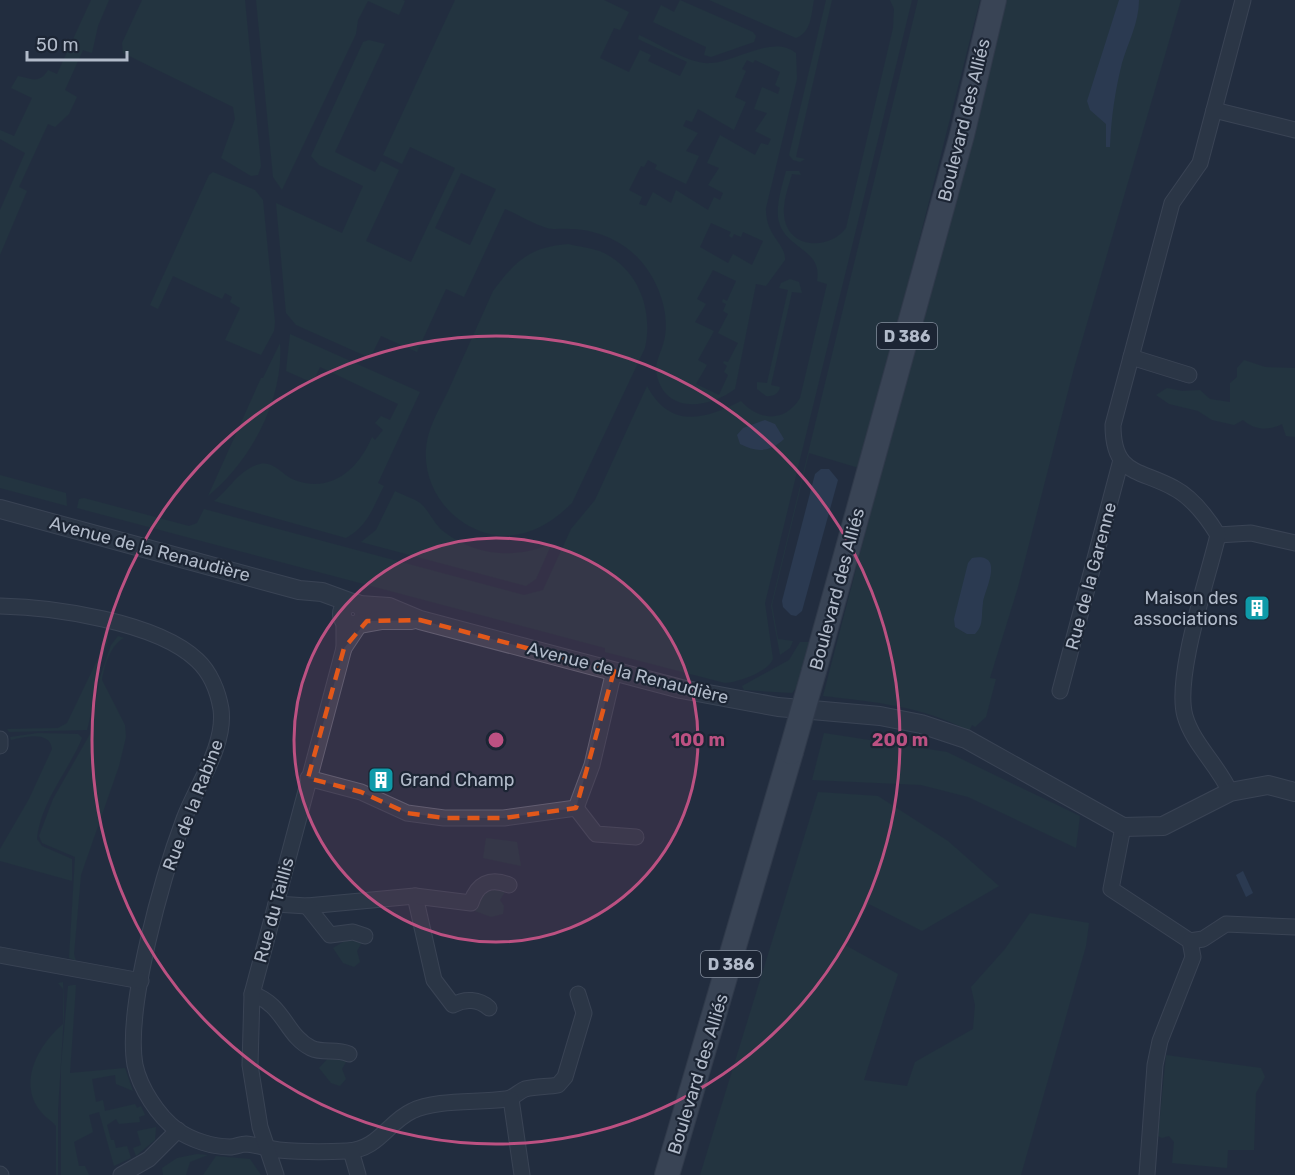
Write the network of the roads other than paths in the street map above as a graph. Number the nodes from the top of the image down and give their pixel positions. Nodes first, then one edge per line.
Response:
1 (994, 0) edge
2 (1243, 0) edge
3 (1214, 110) junction
4 (1295, 129) edge
5 (1131, 357) junction
6 (1189, 375) dead end
7 (1121, 460) junction
8 (0, 509) edge
9 (1218, 535) junction
10 (1295, 543) edge
11 (299, 590) junction
12 (356, 604) junction
13 (0, 606) edge
14 (420, 620) junction
15 (352, 622) junction
16 (614, 671) junction
17 (1060, 692) dead end
18 (0, 739) edge
19 (0, 746) edge
20 (308, 778) junction
21 (1230, 792) junction
22 (1295, 792) edge
23 (576, 808) junction
24 (1123, 827) junction
25 (636, 837) dead end
26 (509, 885) dead end
27 (415, 896) junction
28 (276, 904) junction
29 (307, 906) junction
30 (1295, 927) edge
31 (365, 936) dead end
32 (1190, 941) junction
33 (0, 955) edge
34 (141, 981) junction
35 (252, 994) junction
36 (578, 994) dead end
37 (489, 1008) dead end
38 (349, 1054) dead end
39 (511, 1099) junction
40 (178, 1130) junction
41 (266, 1148) junction
42 (351, 1151) junction
43 (121, 1175) edge
44 (276, 1175) edge
45 (358, 1175) edge
46 (522, 1175) edge
47 (667, 1175) edge
48 (1147, 1175) edge

1 - 47 main road, Boulevard des Alliés / D 386, bridge
2 - 3 street
3 - 4 street
3 - 5 street
5 - 6 street
5 - 7 street
7 - 9 street
7 - 17 street, Rue de la Garenne
8 - 11 street, Avenue de la Renaudière
9 - 10 street
9 - 21 street
11 - 12 street, Avenue de la Renaudière
11 - 15 street, Avenue de la Renaudière
12 - 14 street, Avenue de la Renaudière
12 - 15 street
13 - 34 street, Rue de la Rabine
14 - 15 street, Avenue de la Renaudière
14 - 16 street, Avenue de la Renaudière
15 - 20 street, Rue du Taillis
16 - 23 street
16 - 24 street, Avenue de la Renaudière
18 - 19 street
20 - 23 street
20 - 28 street, Rue du Taillis
21 - 22 street
21 - 24 street
23 - 25 street
24 - 32 street
26 - 27 street
27 - 29 street
27 - 37 street
28 - 29 street
28 - 35 street, Rue du Taillis
29 - 31 street
30 - 32 street
32 - 48 street
33 - 34 street
34 - 40 street, Rue de la Rabine
35 - 38 street
35 - 41 street, Rue du Taillis
36 - 39 street
39 - 42 street
39 - 46 street
40 - 41 street, Rue de la Rabine
40 - 43 street
41 - 42 street, Rue de la Rabine
41 - 44 street, Rue du Taillis
42 - 45 street

